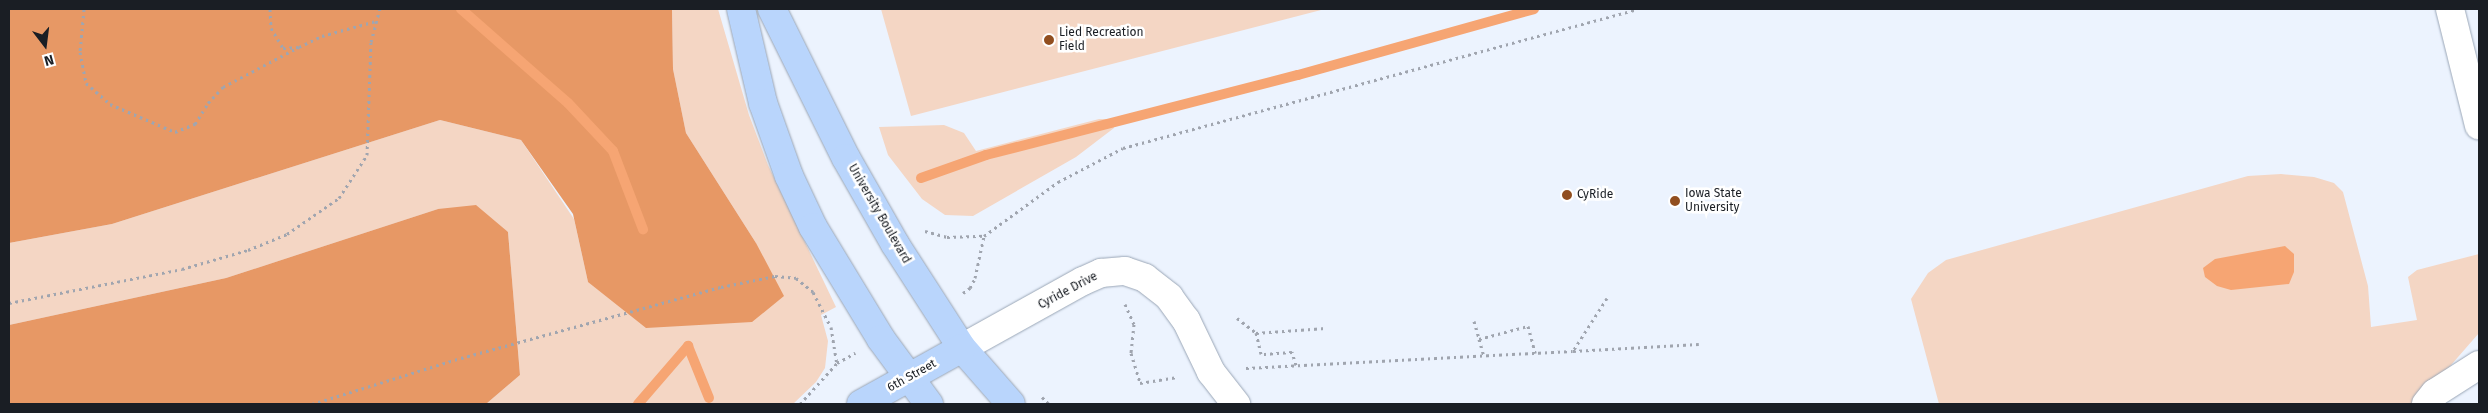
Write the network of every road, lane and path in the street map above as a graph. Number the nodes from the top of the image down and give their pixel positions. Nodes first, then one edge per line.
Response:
1 (84, 9) edge
2 (270, 9) edge
3 (380, 9) edge
4 (741, 9) edge
5 (772, 9) edge
6 (1638, 9) edge
7 (2450, 9) edge
8 (376, 20) junction
9 (299, 47) junction
10 (2479, 125) edge
11 (915, 227) dead end
12 (984, 236) junction
13 (955, 298) dead end
14 (1607, 298) dead end
15 (1119, 300) dead end
16 (9, 304) edge
17 (1237, 318) dead end
18 (1474, 321) dead end
19 (1326, 328) dead end
20 (1256, 333) junction
21 (1479, 339) junction
22 (1698, 344) dead end
23 (962, 348) junction
24 (1573, 351) junction
25 (1535, 353) junction
26 (1484, 356) junction
27 (2479, 365) edge
28 (1296, 366) junction
29 (1242, 368) dead end
30 (908, 378) junction
31 (1140, 383) dead end
32 (312, 404) edge
33 (800, 404) edge
34 (862, 404) edge
35 (929, 404) edge
36 (1011, 404) edge
37 (1236, 404) edge
38 (2426, 404) edge

1 - 9 path
2 - 9 path
3 - 8 path
4 - 30 main road
5 - 23 main road, University Boulevard
6 - 12 path
7 - 10 street
8 - 9 path
8 - 16 path
11 - 12 path
12 - 13 path
14 - 24 path
15 - 31 path
17 - 20 path
18 - 21 path
19 - 20 path
20 - 28 path
21 - 25 path
21 - 26 path
22 - 24 path
23 - 30 main road, 6th Street
23 - 36 main road, University Boulevard
23 - 37 street, Cyride Drive
24 - 25 path
25 - 26 path
26 - 28 path
27 - 38 street
28 - 29 path
30 - 34 main road, 6th Street
30 - 35 main road
32 - 33 path

